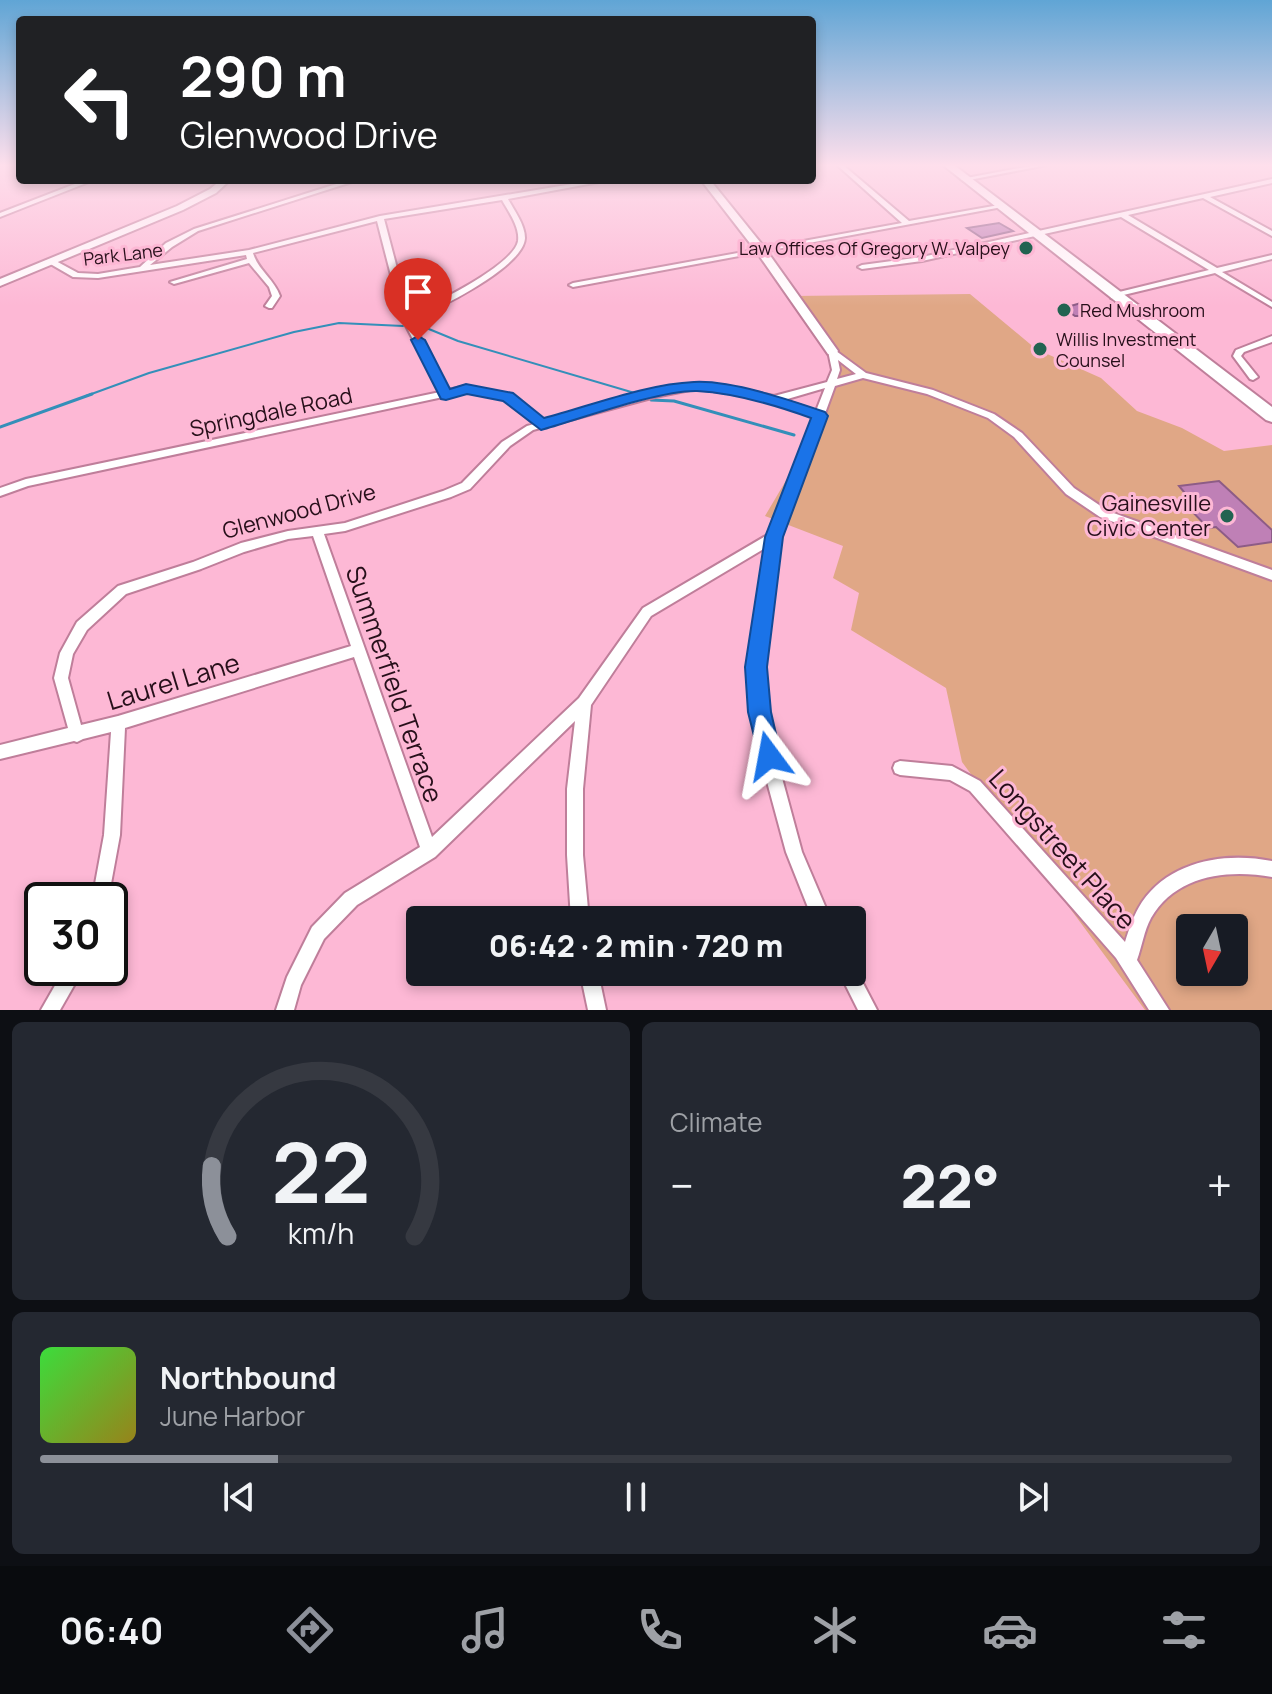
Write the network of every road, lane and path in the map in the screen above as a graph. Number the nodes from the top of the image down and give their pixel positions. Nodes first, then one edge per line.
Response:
1 (167, 212) edge
2 (253, 212) edge
3 (415, 212) edge
4 (511, 212) edge
5 (731, 212) edge
6 (894, 212) edge
7 (969, 212) edge
8 (1005, 212) edge
9 (1131, 212) edge
10 (1233, 212) edge
11 (1122, 214) junction
12 (380, 218) junction
13 (907, 223) junction
14 (1033, 234) junction
15 (1272, 234) edge
16 (760, 249) junction
17 (250, 256) junction
18 (1272, 257) edge
19 (51, 262) junction
20 (862, 267) dead end
21 (143, 268) junction
22 (1218, 269) junction
23 (174, 282) dead end
24 (0, 283) edge
25 (573, 285) dead end
26 (1114, 296) junction
27 (1272, 305) edge
28 (269, 306) dead end
29 (406, 318) junction
30 (1272, 339) edge
31 (832, 351) junction
32 (863, 375) junction
33 (1253, 377) dead end
34 (830, 382) junction
35 (446, 395) junction
36 (773, 399) junction
37 (820, 416) junction
38 (1272, 416) edge
39 (541, 424) junction
40 (0, 492) edge
41 (317, 532) junction
42 (774, 537) junction
43 (1272, 575) edge
44 (357, 650) junction
45 (584, 703) junction
46 (118, 723) junction
47 (77, 735) junction
48 (0, 752) edge
49 (900, 768) dead end
50 (429, 851) junction
51 (1272, 869) edge
52 (104, 882) edge
53 (579, 906) edge
54 (816, 906) edge
55 (1128, 961) junction
56 (64, 986) edge
57 (592, 986) edge
58 (855, 986) edge
59 (50, 1010) edge
60 (285, 1010) edge
61 (597, 1010) edge
62 (868, 1010) edge
63 (1160, 1010) edge

1 - 19 main road
2 - 21 street
3 - 12 street
4 - 29 street
5 - 16 main road
6 - 13 street
7 - 13 street
8 - 14 highway
9 - 11 street
10 - 15 street
11 - 14 street
11 - 22 street
12 - 17 street
12 - 29 street
13 - 16 street
14 - 20 street
14 - 26 highway
16 - 25 street
16 - 31 main road
17 - 21 street, Park Lane
17 - 23 street
17 - 28 street
18 - 22 street
19 - 21 street, Park Lane
19 - 24 main road
22 - 26 street
22 - 27 street
26 - 38 highway
29 - 35 street
30 - 33 street
31 - 32 street, Glenwood Drive
31 - 34 street
32 - 34 street, Glenwood Drive
32 - 43 street, Glenwood Drive
34 - 36 street, Glenwood Drive
34 - 37 street
35 - 39 street, Springdale Road
35 - 40 street, Springdale Road
36 - 37 street, Glenwood Drive
36 - 39 street, Glenwood Drive
37 - 42 street
39 - 41 street, Glenwood Drive
41 - 44 street, Summerfield Terrace
41 - 47 street, Glenwood Drive
42 - 45 street
42 - 54 street
44 - 46 street, Laurel Lane
44 - 50 street, Summerfield Terrace
45 - 50 street
45 - 53 street
46 - 47 street, Laurel Lane
46 - 52 street
47 - 48 street, Laurel Lane
49 - 55 street, Longstreet Place
50 - 60 street
51 - 55 street
55 - 63 street, Longstreet Place
56 - 59 street
57 - 61 street
58 - 62 street

